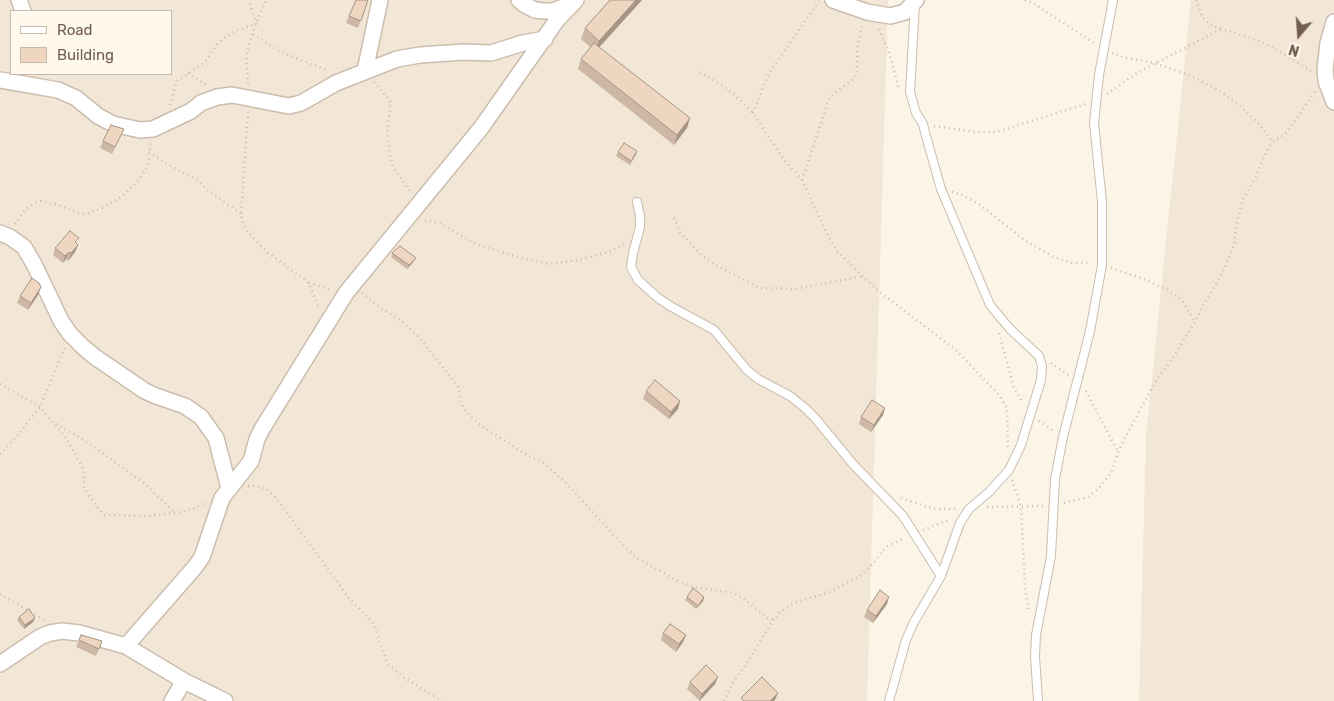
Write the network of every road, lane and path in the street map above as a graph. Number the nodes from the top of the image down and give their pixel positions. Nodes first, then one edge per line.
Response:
1 (250, 0) edge
2 (266, 0) edge
3 (380, 0) edge
4 (519, 0) edge
5 (820, 0) edge
6 (833, 0) edge
7 (1025, 0) edge
8 (1113, 0) edge
9 (1196, 0) edge
10 (916, 1) edge
11 (574, 2) edge
12 (866, 12) junction
13 (1334, 22) edge
14 (256, 24) junction
15 (1221, 29) junction
16 (252, 34) junction
17 (545, 39) junction
18 (1104, 49) junction
19 (1154, 63) junction
20 (700, 72) dead end
21 (359, 73) junction
22 (1323, 73) junction
23 (32, 79) edge
24 (0, 80) edge
25 (899, 91) dead end
26 (250, 98) junction
27 (1096, 101) junction
28 (1334, 102) edge
29 (753, 113) junction
30 (922, 124) junction
31 (155, 127) junction
32 (1273, 142) junction
33 (149, 152) junction
34 (802, 180) junction
35 (941, 189) junction
36 (420, 202) junction
37 (637, 202) dead end
38 (241, 214) junction
39 (674, 218) dead end
40 (424, 220) dead end
41 (5, 235) edge
42 (636, 242) junction
43 (1102, 265) junction
44 (863, 276) junction
45 (309, 284) junction
46 (350, 290) junction
47 (1195, 322) junction
48 (326, 324) junction
49 (998, 331) dead end
50 (70, 334) junction
51 (1040, 356) junction
52 (1078, 381) junction
53 (0, 384) edge
54 (40, 407) junction
55 (1031, 416) junction
56 (53, 422) junction
57 (1063, 437) junction
58 (1118, 452) junction
59 (0, 454) edge
60 (1009, 470) junction
61 (229, 488) junction
62 (899, 497) dead end
63 (209, 500) dead end
64 (1021, 506) junction
65 (1053, 506) junction
66 (967, 511) junction
67 (176, 513) junction
68 (915, 534) junction
69 (941, 576) junction
70 (0, 594) edge
71 (774, 619) junction
72 (62, 630) junction
73 (1036, 635) junction
74 (126, 646) junction
75 (0, 664) edge
76 (184, 681) junction
77 (172, 701) edge
78 (225, 701) edge
79 (442, 701) edge
80 (724, 701) edge
81 (889, 701) edge
82 (1038, 701) edge

1 - 14 path
2 - 14 path
3 - 21 street
4 - 11 street
5 - 29 path
6 - 12 street
7 - 18 path
8 - 18 lane
9 - 15 path
10 - 12 street
10 - 30 lane
11 - 17 street
12 - 25 path
12 - 34 path
13 - 22 street
14 - 16 path
14 - 31 path
15 - 19 path
15 - 22 path
16 - 21 path
16 - 26 path
17 - 21 street
17 - 36 street
18 - 19 path
18 - 27 lane
19 - 27 path
19 - 32 path
20 - 29 path
21 - 26 street
21 - 36 path
22 - 28 street
22 - 32 path
23 - 24 street
23 - 31 street
26 - 31 street
26 - 38 path
27 - 30 path
27 - 43 lane
29 - 34 path
30 - 35 lane
31 - 33 path
32 - 47 path
33 - 38 path
33 - 41 path
34 - 44 path
35 - 43 path
35 - 51 lane
36 - 46 street
37 - 42 lane
38 - 45 path
39 - 44 path
40 - 42 path
41 - 50 street
42 - 68 lane
43 - 47 path
43 - 52 lane
44 - 60 path
45 - 46 path
45 - 48 path
46 - 48 street
46 - 71 path
47 - 58 path
48 - 61 street
49 - 55 path
50 - 54 path
50 - 61 street
51 - 52 path
51 - 55 lane
52 - 57 lane
52 - 58 path
53 - 54 path
54 - 56 path
54 - 59 path
55 - 57 path
55 - 60 lane
56 - 67 path
56 - 67 path
57 - 65 lane
58 - 65 path
60 - 64 path
60 - 66 lane
61 - 74 street
61 - 79 path
62 - 66 path
63 - 67 path
64 - 65 path
64 - 66 path
64 - 73 path
65 - 73 lane
66 - 68 path
66 - 69 lane
68 - 69 lane
68 - 71 path
69 - 81 lane
70 - 72 path
71 - 80 path
72 - 74 street
72 - 75 street
73 - 82 lane
74 - 76 street
76 - 77 street
76 - 78 street

